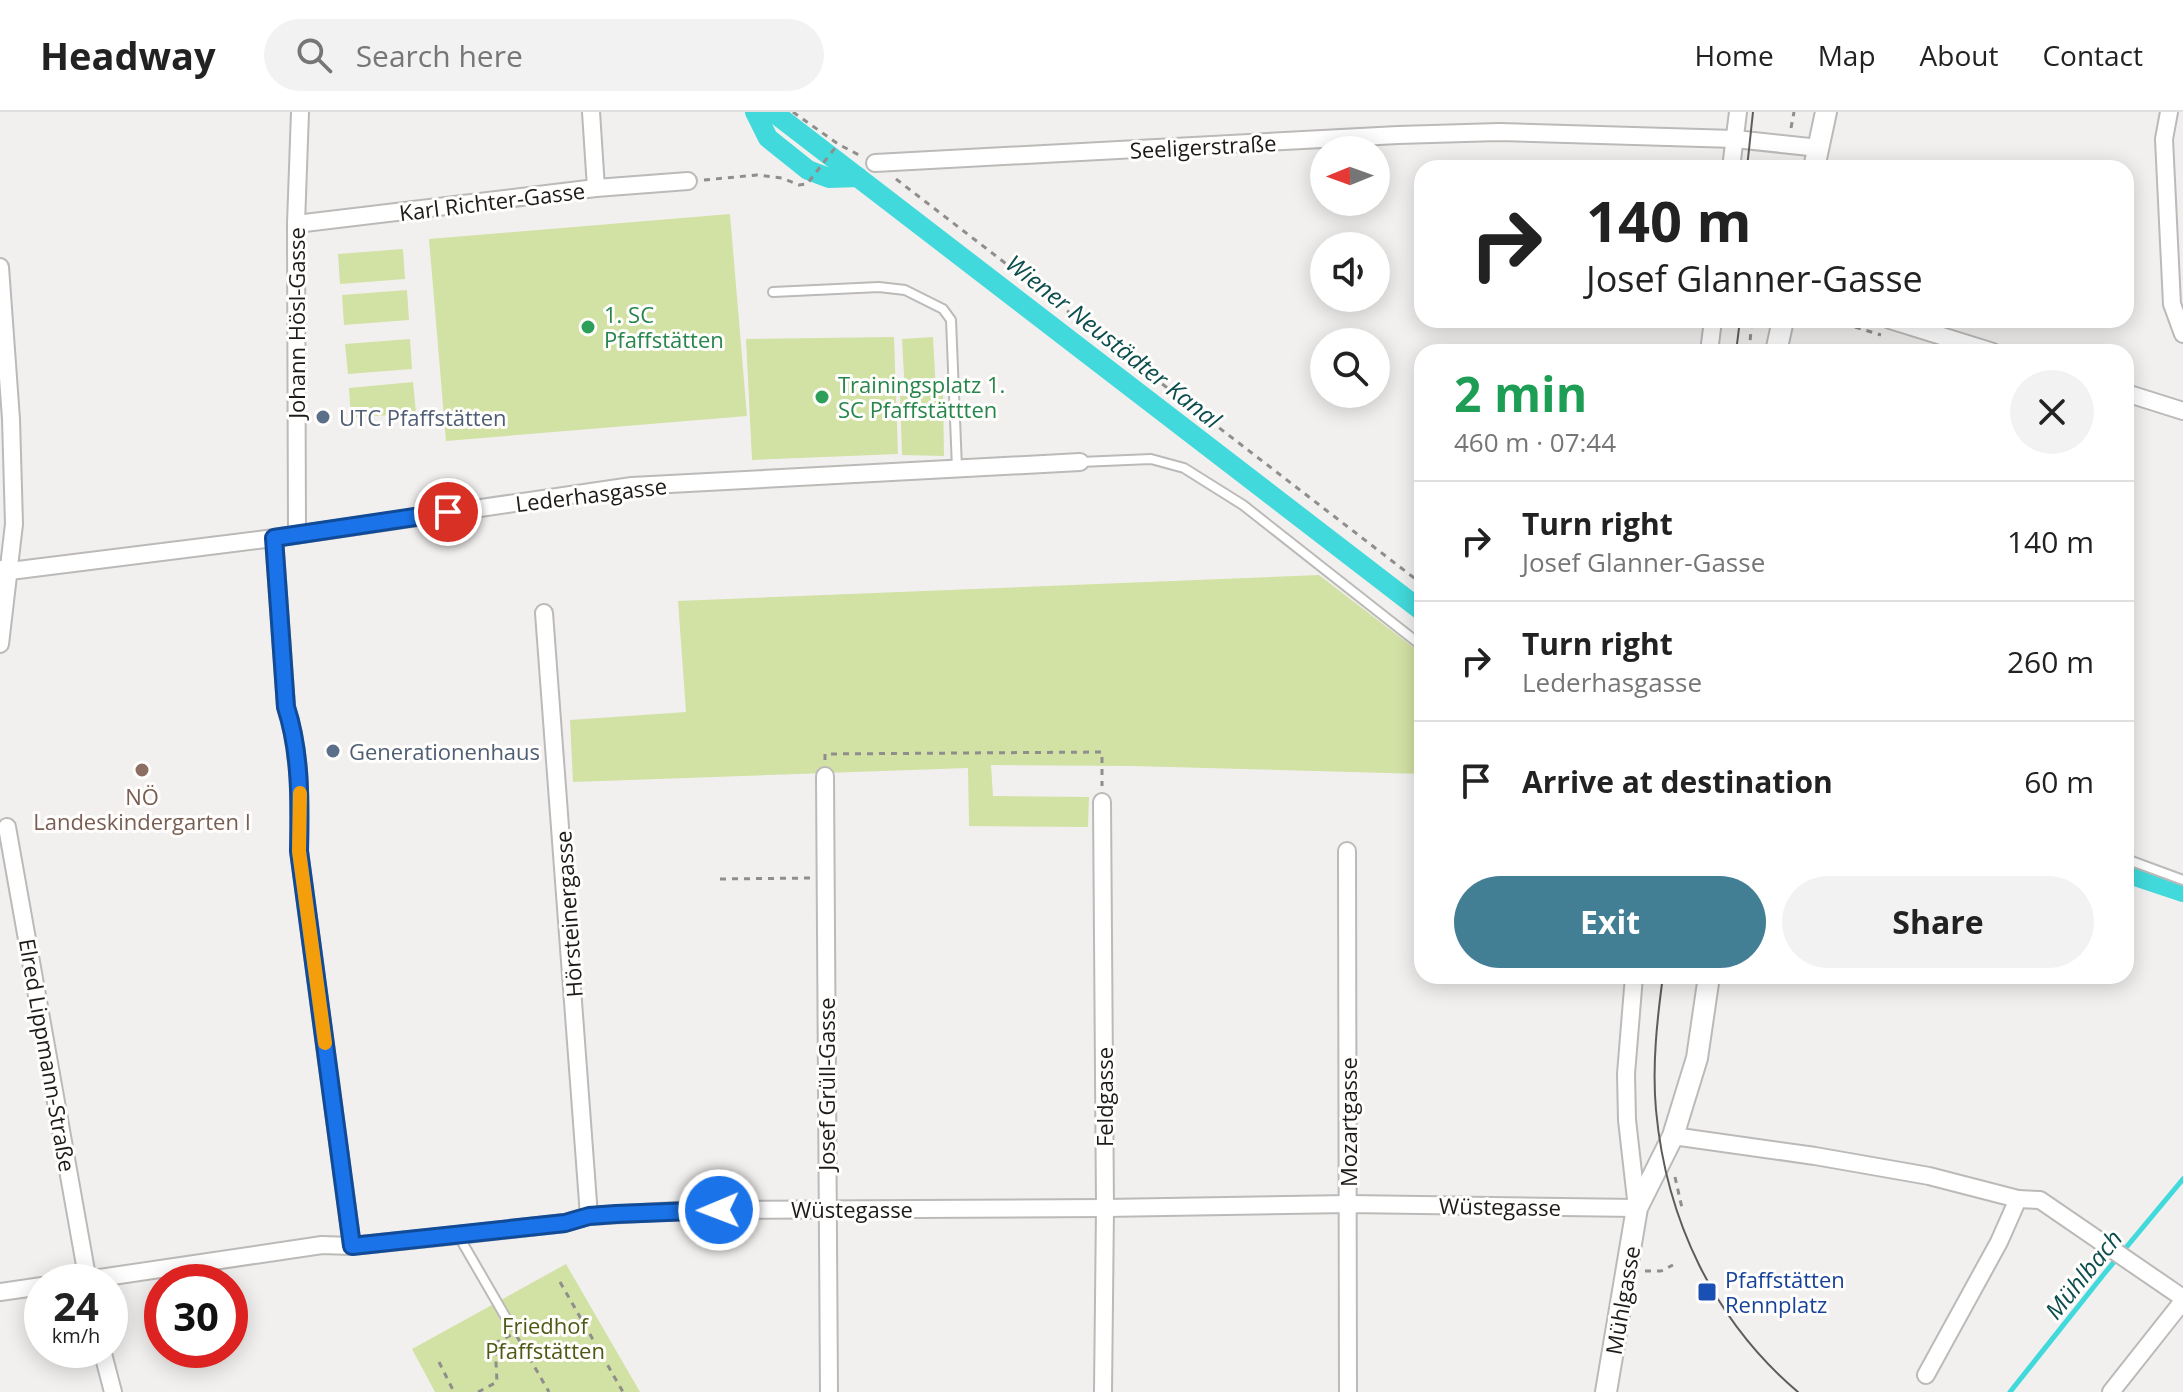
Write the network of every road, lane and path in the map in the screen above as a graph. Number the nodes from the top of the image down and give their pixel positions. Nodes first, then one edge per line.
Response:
1 (300, 112) edge
2 (591, 112) edge
3 (793, 112) edge
4 (1738, 112) edge
5 (1826, 112) edge
6 (2169, 112) edge
7 (1735, 139) junction
8 (838, 144) junction
9 (1816, 158) edge
10 (1732, 160) edge
11 (875, 163) junction
12 (688, 181) joint
13 (596, 188) junction
14 (296, 224) junction
15 (0, 267) edge
16 (773, 292) dead end
17 (1916, 328) edge
18 (2183, 334) edge
19 (1967, 344) edge
20 (2134, 396) edge
21 (2183, 411) edge
22 (1080, 462) joint
23 (958, 469) junction
24 (297, 533) junction
25 (274, 538) junction
26 (5, 570) edge
27 (1414, 578) edge
28 (544, 613) dead end
29 (1414, 640) edge
30 (0, 644) edge
31 (825, 776) joint
32 (1102, 802) joint
33 (4, 828) edge
34 (1347, 851) dead end
35 (2134, 862) edge
36 (825, 878) junction
37 (720, 879) dead end
38 (2183, 880) edge
39 (1633, 984) edge
40 (1708, 984) edge
41 (1673, 1136) junction
42 (2018, 1199) junction
43 (1349, 1204) junction
44 (1105, 1208) junction
45 (1637, 1208) junction
46 (827, 1209) junction
47 (589, 1216) junction
48 (458, 1235) junction
49 (352, 1246) junction
50 (80, 1264) edge
51 (128, 1274) edge
52 (560, 1282) dead end
53 (24, 1289) edge
54 (0, 1292) edge
55 (2183, 1300) edge
56 (505, 1316) joint
57 (515, 1333) junction
58 (439, 1362) dead end
59 (107, 1368) edge
60 (1926, 1375) dead end
61 (113, 1392) edge
62 (454, 1392) edge
63 (478, 1392) edge
64 (549, 1392) edge
65 (623, 1392) edge
66 (829, 1392) edge
67 (1103, 1392) edge
68 (1348, 1392) edge
69 (1606, 1392) edge
70 (2111, 1392) edge

1 - 14 street, Johann Hösl-Gasse
2 - 13 street
3 - 8 path
4 - 7 street
5 - 9 street
6 - 18 street
7 - 9 street, Seeligerstraße
7 - 10 street
7 - 11 street, Seeligerstraße
8 - 11 path
8 - 12 path
11 - 27 path
12 - 13 street, Karl Richter-Gasse
13 - 14 street, Karl Richter-Gasse
14 - 24 street, Johann Hösl-Gasse
15 - 26 street
16 - 23 lane
17 - 19 street
20 - 21 street
22 - 23 street, Lederhasgasse
22 - 29 lane
23 - 24 street, Lederhasgasse
24 - 25 street, Lederhasgasse
25 - 26 street, Lederhasgasse
25 - 49 street
26 - 30 street
28 - 47 street, Hörsteinergasse
31 - 32 path
31 - 36 street, Josef Grüll-Gasse
32 - 44 street, Feldgasse
33 - 50 street, Elred Lippmann-Straße
34 - 43 street, Mozartgasse
35 - 38 lane
36 - 37 path
36 - 46 street, Josef Grüll-Gasse
39 - 45 street
40 - 41 street, Mühlgasse
41 - 42 street
41 - 45 street, Mühlgasse
42 - 55 street
42 - 60 street
43 - 44 street, Wüstegasse
43 - 45 street, Wüstegasse
43 - 68 street, Mozartgasse
44 - 46 street, Wüstegasse
44 - 67 street, Feldgasse
45 - 69 street, Mühlgasse
46 - 47 street, Wüstegasse
46 - 66 street, Josef Grüll-Gasse
47 - 48 street, Wüstegasse
48 - 49 street, Wüstegasse
48 - 56 lane
49 - 51 street, Wüstegasse
52 - 65 path
53 - 54 street
55 - 70 street
56 - 57 path
57 - 63 path
57 - 64 path
58 - 62 path
59 - 61 street

